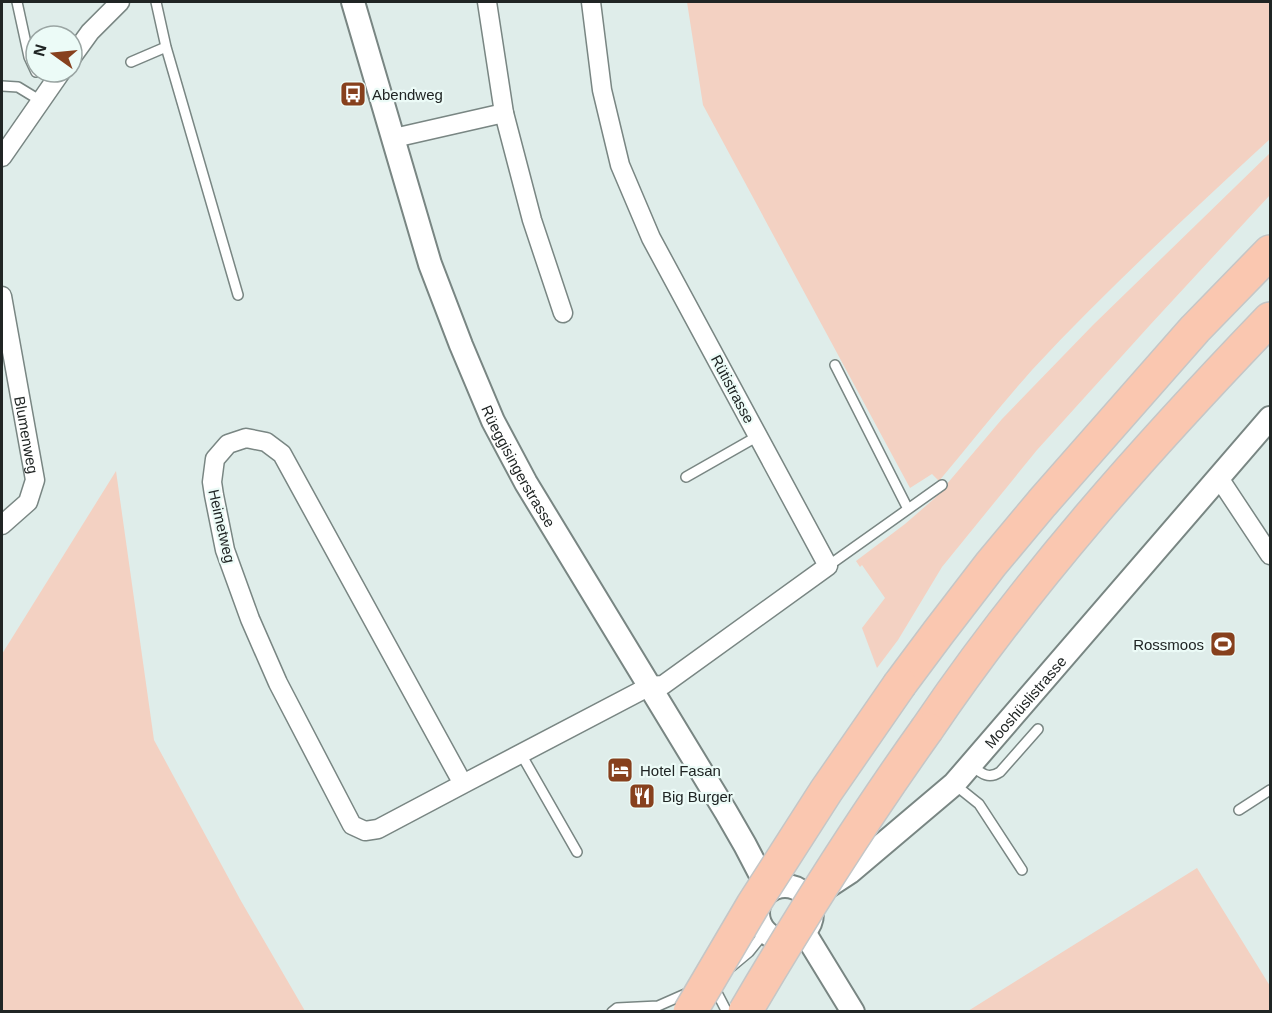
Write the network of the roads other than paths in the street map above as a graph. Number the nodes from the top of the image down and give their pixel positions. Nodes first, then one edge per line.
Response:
1 (17, 2) edge
2 (120, 2) edge
3 (156, 2) edge
4 (353, 2) edge
5 (487, 2) edge
6 (591, 2) edge
7 (24, 34) edge
8 (84, 40) edge
9 (166, 47) junction
10 (131, 62) dead end
11 (53, 84) edge
12 (2, 86) edge
13 (41, 101) junction
14 (504, 113) junction
15 (394, 138) junction
16 (2, 157) edge
17 (1270, 252) edge
18 (238, 294) dead end
19 (2, 296) edge
20 (563, 312) dead end
21 (1270, 320) edge
22 (835, 365) dead end
23 (1270, 418) edge
24 (758, 436) junction
25 (686, 477) dead end
26 (1219, 478) junction
27 (942, 484) dead end
28 (908, 509) junction
29 (2, 525) edge
30 (1270, 555) edge
31 (828, 566) junction
32 (650, 686) junction
33 (1038, 729) dead end
34 (521, 754) junction
35 (971, 765) junction
36 (463, 784) junction
37 (954, 784) junction
38 (1270, 790) edge
39 (1239, 810) dead end
40 (577, 852) dead end
41 (1023, 870) dead end
42 (768, 891) junction
43 (807, 899) junction
44 (765, 932) junction
45 (804, 932) junction
46 (712, 983) junction
47 (612, 1011) edge
48 (690, 1011) edge
49 (727, 1011) edge
50 (745, 1011) edge
51 (853, 1011) edge

1 - 7 lane
2 - 8 street
3 - 9 lane
4 - 15 street, Rüeggisingerstrasse
5 - 14 street
6 - 24 street, Rütistrasse
9 - 10 lane
9 - 18 lane
11 - 13 street
12 - 13 lane
13 - 16 street
14 - 15 street
14 - 20 street
15 - 32 street, Rüeggisingerstrasse
17 - 48 highway, bridge
19 - 29 street, Blumenweg
21 - 50 highway, bridge
22 - 28 lane
23 - 26 street, Mooshüslistrasse
24 - 25 lane
24 - 31 street, Rütistrasse
26 - 30 street
26 - 35 street, Mooshüslistrasse
27 - 28 lane
28 - 31 lane
31 - 32 street
32 - 34 street, Heimetweg
32 - 42 street, Rüeggisingerstrasse
33 - 35 lane
34 - 36 street, Heimetweg
34 - 40 lane
35 - 37 street, Mooshüslistrasse
36 - 36 street, Heimetweg
37 - 41 lane
37 - 43 street, Mooshüslistrasse
38 - 39 lane
42 - 43 street
42 - 44 street
43 - 45 street
44 - 45 street
44 - 46 lane
45 - 51 street
46 - 47 lane
46 - 49 lane

